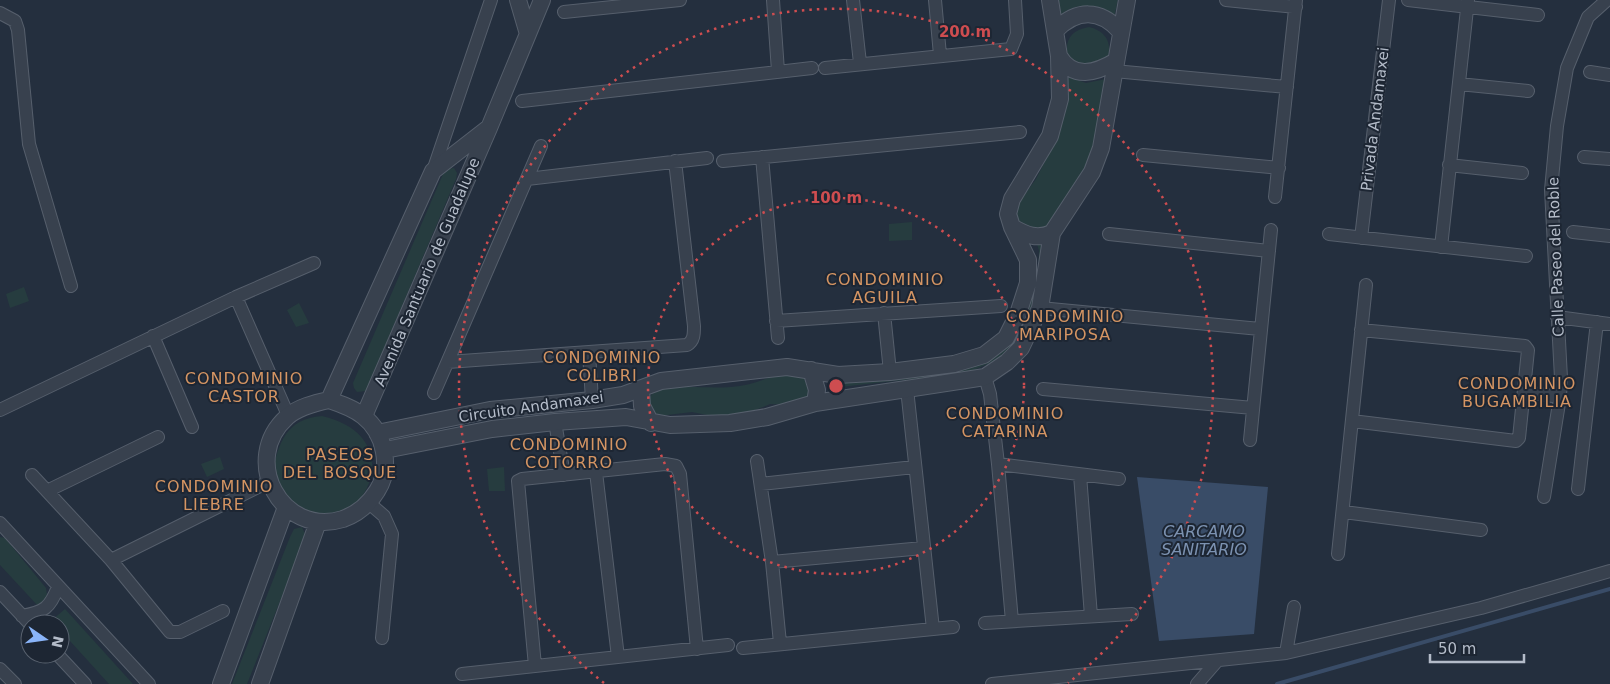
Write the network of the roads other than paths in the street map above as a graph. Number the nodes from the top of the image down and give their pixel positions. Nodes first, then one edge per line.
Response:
1 (491, 0) edge
2 (518, 0) edge
3 (542, 0) edge
4 (680, 0) edge
5 (772, 0) edge
6 (853, 0) edge
7 (935, 0) edge
8 (1014, 0) edge
9 (1050, 0) edge
10 (1127, 0) edge
11 (1226, 0) edge
12 (1389, 0) edge
13 (1408, 0) edge
14 (1607, 0) edge
15 (1296, 3) edge
16 (1468, 3) edge
17 (611, 4) edge
18 (564, 12) dead end
19 (0, 13) edge
20 (1538, 15) dead end
21 (1056, 30) junction
22 (1120, 31) junction
23 (528, 34) junction
24 (940, 55) junction
25 (1059, 56) junction
26 (860, 63) junction
27 (1118, 68) junction
28 (778, 71) junction
29 (1590, 72) dead end
30 (1610, 75) edge
31 (1459, 84) junction
32 (1287, 87) junction
33 (1528, 91) dead end
34 (522, 101) dead end
35 (489, 128) junction
36 (1020, 132) dead end
37 (541, 146) dead end
38 (1143, 156) dead end
39 (451, 157) junction
40 (762, 157) junction
41 (1584, 157) dead end
42 (706, 158) dead end
43 (1610, 160) edge
44 (675, 161) junction
45 (723, 161) dead end
46 (1449, 164) junction
47 (1279, 168) junction
48 (433, 171) junction
49 (1522, 173) dead end
50 (467, 179) junction
51 (527, 179) junction
52 (1275, 197) dead end
53 (1012, 228) junction
54 (1271, 230) dead end
55 (1573, 232) dead end
56 (1052, 233) junction
57 (1109, 234) dead end
58 (1329, 234) dead end
59 (1610, 236) edge
60 (1361, 238) junction
61 (1441, 247) junction
62 (1269, 251) junction
63 (1526, 256) dead end
64 (314, 263) dead end
65 (1366, 285) dead end
66 (71, 286) dead end
67 (236, 297) junction
68 (1001, 306) dead end
69 (1040, 308) junction
70 (884, 313) junction
71 (1557, 317) junction
72 (776, 321) junction
73 (1604, 323) edge
74 (1260, 329) junction
75 (1361, 330) junction
76 (153, 336) junction
77 (778, 338) dead end
78 (589, 353) junction
79 (448, 362) junction
80 (811, 370) junction
81 (890, 372) junction
82 (985, 377) junction
83 (641, 389) junction
84 (907, 389) junction
85 (1043, 389) dead end
86 (1524, 392) junction
87 (434, 393) dead end
88 (1560, 397) junction
89 (329, 400) junction
90 (592, 400) junction
91 (815, 403) junction
92 (1253, 408) junction
93 (0, 410) edge
94 (288, 415) junction
95 (364, 416) junction
96 (1352, 421) junction
97 (652, 423) junction
98 (192, 427) dead end
99 (556, 430) junction
100 (377, 433) junction
101 (158, 437) dead end
102 (1250, 440) dead end
103 (385, 450) junction
104 (758, 461) dead end
105 (998, 464) junction
106 (914, 467) junction
107 (596, 472) junction
108 (32, 475) dead end
109 (564, 475) junction
110 (1080, 475) junction
111 (1119, 479) dead end
112 (270, 481) junction
113 (761, 484) junction
114 (1578, 489) dead end
115 (47, 491) junction
116 (1544, 497) dead end
117 (369, 503) junction
118 (286, 507) junction
119 (1344, 512) junction
120 (318, 522) junction
121 (0, 523) edge
122 (1481, 530) dead end
123 (923, 548) junction
124 (1338, 554) dead end
125 (111, 560) junction
126 (772, 562) junction
127 (1610, 572) edge
128 (58, 588) junction
129 (0, 592) edge
130 (1294, 607) dead end
131 (223, 610) dead end
132 (20, 614) edge
133 (36, 614) edge
134 (1132, 614) dead end
135 (1091, 616) junction
136 (1012, 621) junction
137 (986, 624) dead end
138 (953, 627) dead end
139 (933, 628) junction
140 (382, 638) dead end
141 (780, 643) junction
142 (728, 645) dead end
143 (743, 648) dead end
144 (697, 649) junction
145 (1286, 654) junction
146 (618, 657) junction
147 (1217, 661) junction
148 (67, 664) edge
149 (535, 666) junction
150 (0, 669) edge
151 (462, 674) dead end
152 (15, 684) edge
153 (85, 684) edge
154 (149, 684) edge
155 (221, 684) edge
156 (260, 684) edge
157 (992, 684) edge
158 (1197, 684) edge

1 - 48 street
2 - 23 street
3 - 23 street, Avenida Santuario de Guadalupe
4 - 17 street
5 - 28 street
6 - 26 street
7 - 24 street
8 - 24 street
9 - 21 street, Circuito Andamaxei
10 - 22 street, Circuito Andamaxei
11 - 15 street
12 - 60 street, Privada Andamaxei
13 - 16 street
14 - 71 street, Calle Paseo del Roble
15 - 32 street
16 - 20 street
16 - 31 street
17 - 18 street
19 - 66 street
21 - 22 street
21 - 25 street, Circuito Andamaxei
22 - 27 street, Circuito Andamaxei
23 - 35 street, Avenida Santuario de Guadalupe
24 - 26 street
25 - 27 street
25 - 53 street, Circuito Andamaxei
26 - 28 street
27 - 32 street
27 - 56 street, Circuito Andamaxei
28 - 34 street
29 - 30 street
31 - 33 street
31 - 46 street
32 - 47 street
35 - 39 street, Avenida Santuario de Guadalupe
35 - 50 street, Avenida Santuario de Guadalupe
36 - 40 street
37 - 51 street
38 - 47 street
39 - 48 street, Avenida Santuario de Guadalupe
39 - 50 street
40 - 45 street
40 - 72 street
41 - 43 street
42 - 44 street
44 - 51 street
44 - 78 street
46 - 49 street
46 - 61 street
47 - 52 street
48 - 89 street, Avenida Santuario de Guadalupe
50 - 95 street, Avenida Santuario de Guadalupe
51 - 79 street
53 - 56 street
53 - 81 street, Circuito Andamaxei
54 - 62 street
55 - 59 street
56 - 69 street, Circuito Andamaxei
57 - 62 street
58 - 60 street
60 - 61 street
61 - 63 street
62 - 74 street
64 - 67 street
65 - 75 street
67 - 76 street
67 - 94 street
68 - 70 street
69 - 74 street
69 - 82 street, Circuito Andamaxei
70 - 72 street
70 - 81 street
71 - 73 street
71 - 88 street, Calle Paseo del Roble
72 - 77 street
73 - 114 street
74 - 92 street
75 - 86 street
75 - 96 street
76 - 93 street
76 - 98 street
78 - 79 street
78 - 90 street
79 - 87 street
80 - 81 street, Circuito Andamaxei
80 - 83 street, Circuito Andamaxei
80 - 91 street
82 - 84 street, Circuito Andamaxei
82 - 105 street
83 - 90 street, Circuito Andamaxei
83 - 97 street
84 - 91 street, Circuito Andamaxei
84 - 106 street
85 - 92 street
86 - 88 street
86 - 96 street
88 - 116 street, Calle Paseo del Roble
89 - 94 street
89 - 95 street
90 - 100 street, Circuito Andamaxei
91 - 97 street, Circuito Andamaxei
92 - 102 street
94 - 112 street
95 - 100 street
96 - 119 street
97 - 99 street, Circuito Andamaxei
99 - 103 street, Circuito Andamaxei
99 - 109 street
100 - 103 street
101 - 115 street
103 - 117 street
104 - 113 street
105 - 110 street
105 - 136 street
106 - 113 street
106 - 123 street
107 - 109 street
107 - 144 street
107 - 146 street
108 - 115 street
109 - 149 street
110 - 111 street
110 - 135 street
112 - 118 street
112 - 125 street
113 - 126 street
115 - 125 street
117 - 120 street
117 - 140 street
118 - 120 street
118 - 155 street
119 - 122 street
119 - 124 street
120 - 156 street
121 - 128 street
123 - 126 street
123 - 139 street
125 - 131 street
126 - 141 street
127 - 145 street
128 - 133 street
128 - 154 street
129 - 132 street
130 - 145 street
134 - 135 street
135 - 136 street
136 - 137 street
138 - 139 street
139 - 141 street
141 - 143 street
142 - 144 street
144 - 146 street
145 - 147 street
146 - 149 street
147 - 157 street
147 - 158 street
148 - 153 street
149 - 151 street
150 - 152 street

